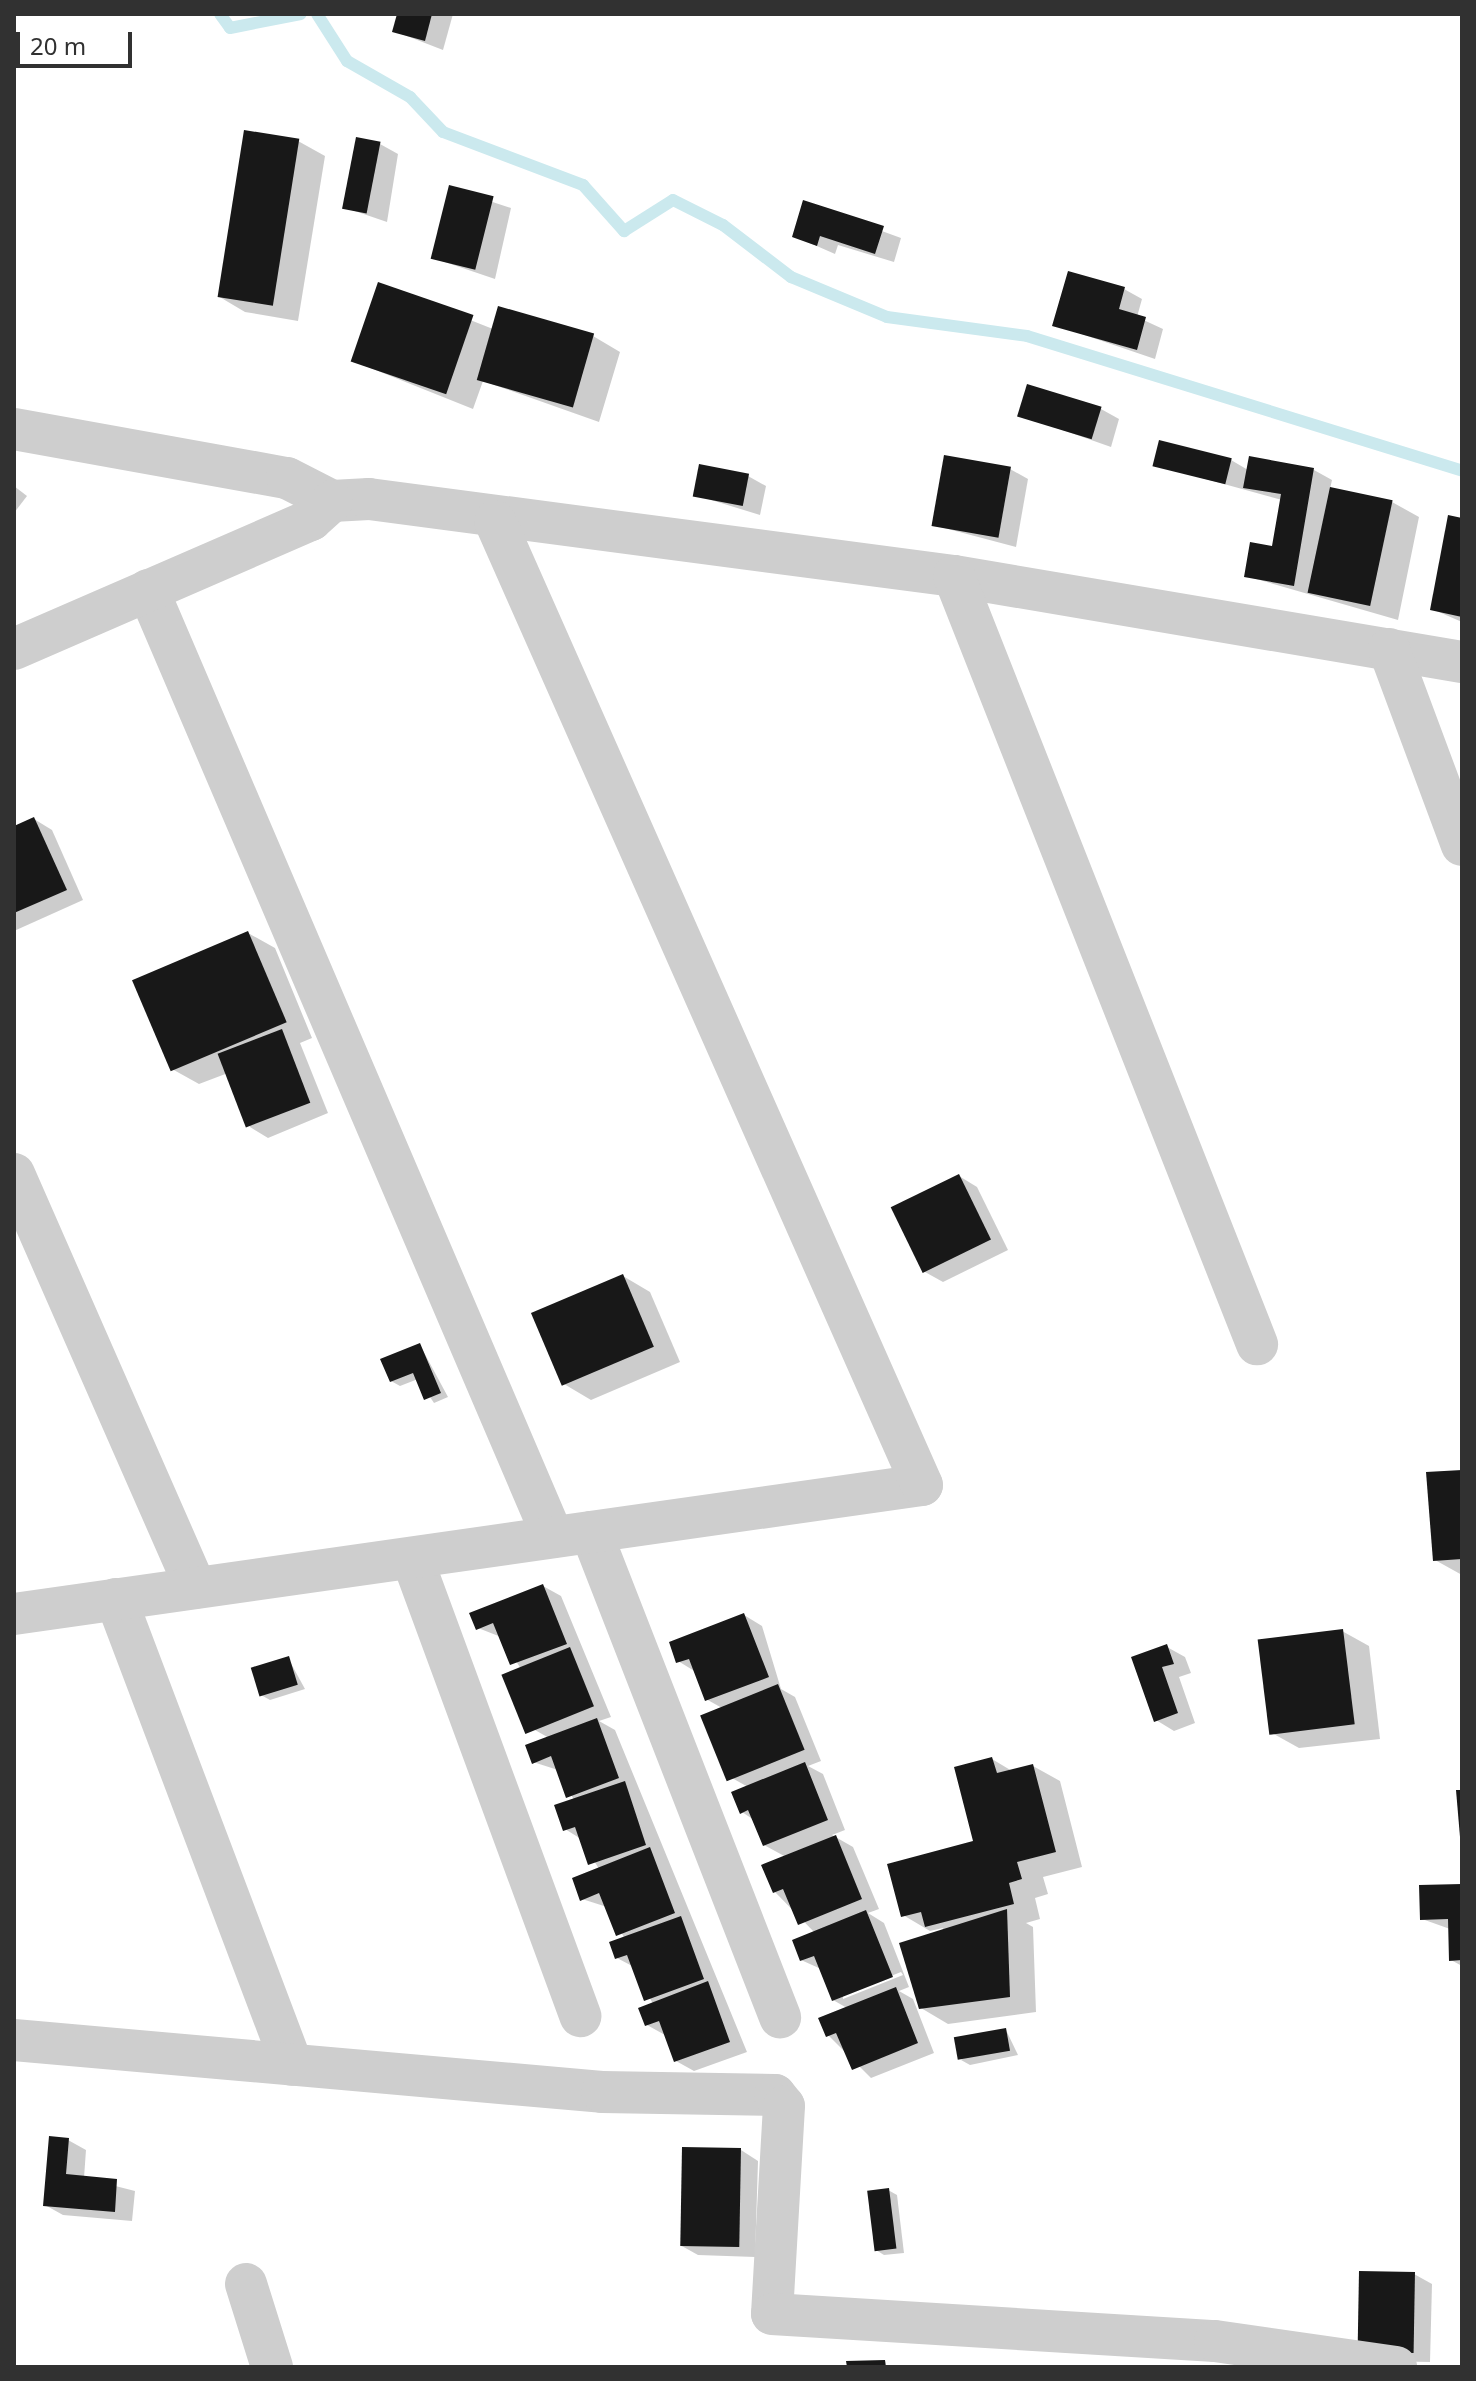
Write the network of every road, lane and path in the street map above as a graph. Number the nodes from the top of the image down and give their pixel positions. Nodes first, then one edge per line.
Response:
1 (14, 429) edge
2 (332, 501) junction
3 (495, 521) junction
4 (954, 576) junction
5 (148, 590) junction
6 (14, 649) edge
7 (1389, 649) junction
8 (1462, 662) edge
9 (1462, 845) edge
10 (14, 1174) edge
11 (1257, 1344) dead end
12 (572, 1535) junction
13 (413, 1561) junction
14 (196, 1588) junction
15 (116, 1599) junction
16 (14, 1614) edge
17 (580, 2016) dead end
18 (780, 2017) dead end
19 (14, 2040) edge
20 (292, 2065) junction
21 (246, 2284) dead end
22 (1220, 2354) edge
23 (272, 2367) edge
24 (1396, 2367) edge

1 - 2 street
2 - 3 street
2 - 5 street
3 - 4 street
3 - 12 street
4 - 7 street
4 - 11 street
5 - 6 street
5 - 12 street
7 - 8 street
7 - 9 street
10 - 14 street
12 - 13 street
12 - 18 street
13 - 14 street
13 - 17 street
14 - 15 street
15 - 16 street
15 - 20 street
19 - 20 street
20 - 22 street
21 - 23 street
22 - 24 street

